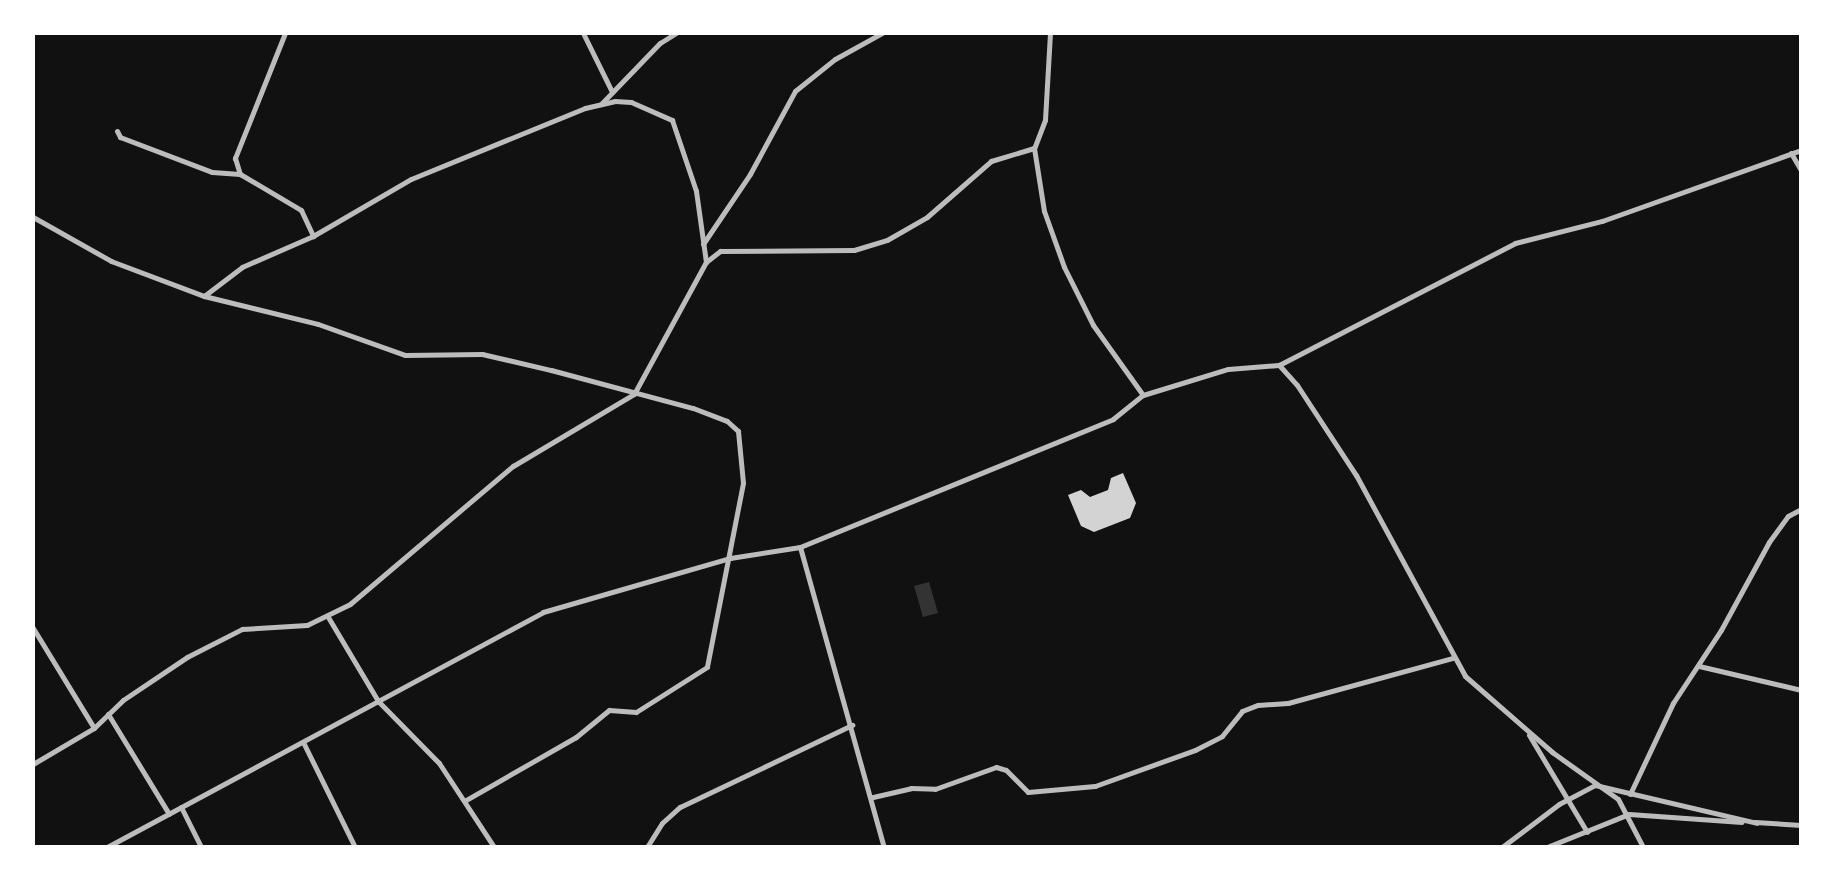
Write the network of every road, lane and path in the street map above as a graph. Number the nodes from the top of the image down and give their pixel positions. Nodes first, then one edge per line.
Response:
1 (285, 33) edge
2 (583, 33) edge
3 (676, 33) edge
4 (882, 33) edge
5 (1050, 33) edge
6 (612, 92) junction
7 (601, 104) junction
8 (117, 131) dead end
9 (1034, 148) junction
10 (1801, 150) edge
11 (1791, 153) junction
12 (1801, 170) edge
13 (240, 174) junction
14 (33, 217) edge
15 (313, 236) junction
16 (704, 244) junction
17 (706, 262) junction
18 (204, 296) junction
19 (1279, 365) junction
20 (634, 394) junction
21 (1143, 394) junction
22 (1801, 509) edge
23 (800, 547) junction
24 (730, 558) junction
25 (328, 617) junction
26 (33, 628) edge
27 (1453, 658) junction
28 (1699, 666) junction
29 (1801, 690) edge
30 (378, 701) junction
31 (108, 714) junction
32 (852, 725) junction
33 (93, 728) junction
34 (1525, 729) junction
35 (303, 742) junction
36 (33, 764) edge
37 (1595, 785) junction
38 (1630, 794) junction
39 (873, 797) junction
40 (1568, 799) junction
41 (466, 800) junction
42 (181, 807) junction
43 (169, 814) junction
44 (1629, 814) junction
45 (1756, 822) junction
46 (1801, 825) edge
47 (1587, 832) junction
48 (107, 847) edge
49 (201, 847) edge
50 (355, 847) edge
51 (494, 847) edge
52 (647, 847) edge
53 (884, 847) edge
54 (1502, 847) edge
55 (1547, 847) edge
56 (1643, 847) edge

1 - 13 street
2 - 6 street
3 - 6 street
4 - 16 street
5 - 9 street
6 - 7 street
7 - 15 street
7 - 16 street
8 - 13 street
9 - 17 street
9 - 21 street
10 - 11 street
11 - 12 street
11 - 19 street
13 - 15 street
14 - 18 street
15 - 18 street
16 - 17 street
17 - 20 street
18 - 20 street
19 - 21 street
19 - 27 street
20 - 24 street
20 - 25 street
21 - 23 street
22 - 28 street
23 - 24 street
23 - 32 street
24 - 30 street
24 - 41 street
25 - 30 street
25 - 31 street
26 - 33 street
27 - 34 street
27 - 39 street
28 - 29 street
28 - 38 street
30 - 35 street
30 - 41 street
31 - 33 street
31 - 43 street
32 - 39 street
32 - 52 street
33 - 36 street
34 - 37 street
34 - 40 street
35 - 42 street
35 - 50 street
37 - 38 street
37 - 40 street
37 - 44 street
38 - 45 street
39 - 53 street
40 - 47 street
40 - 54 street
41 - 51 street
42 - 43 street
42 - 49 street
43 - 48 street
44 - 45 street
44 - 47 street
44 - 56 street
45 - 46 street
47 - 55 street

